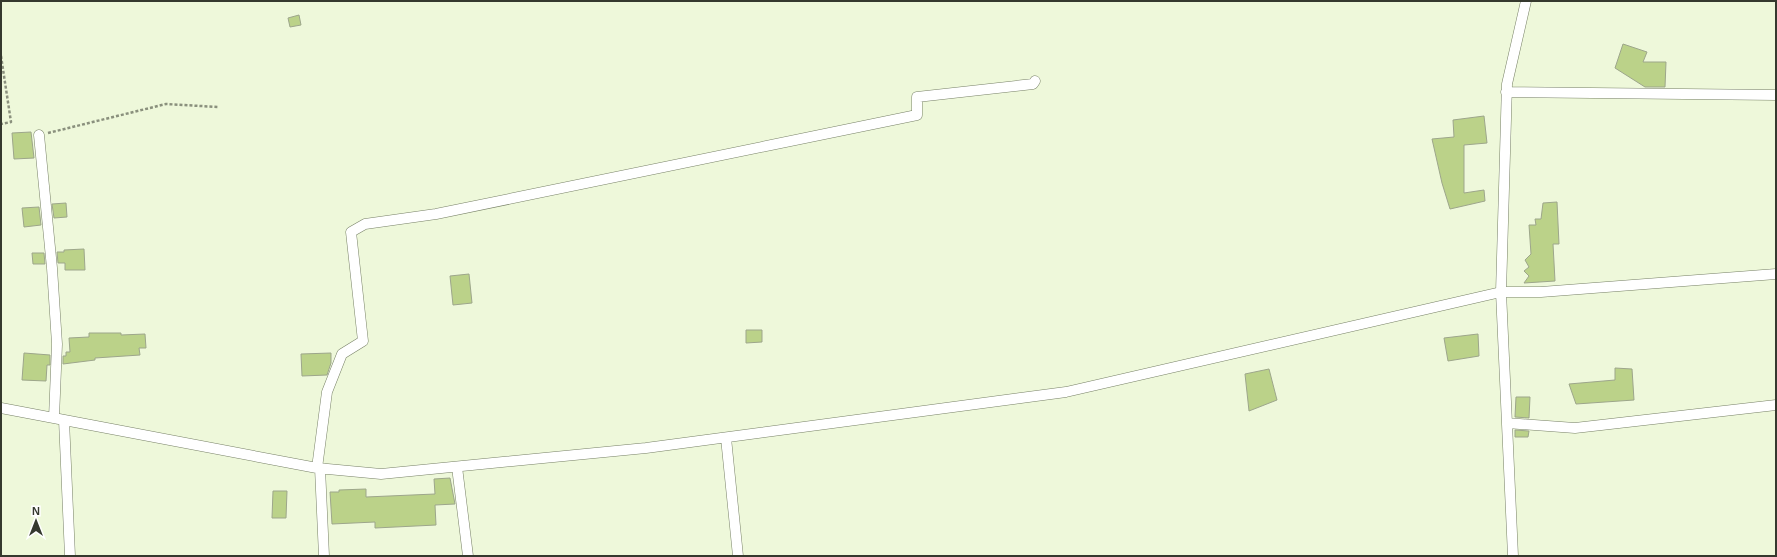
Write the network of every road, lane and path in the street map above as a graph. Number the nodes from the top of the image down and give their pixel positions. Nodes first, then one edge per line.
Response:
1 (1526, 1) edge
2 (1, 56) edge
3 (1035, 81) dead end
4 (1506, 92) junction
5 (1776, 95) edge
6 (218, 107) dead end
7 (1, 124) edge
8 (39, 135) joint
9 (1776, 274) edge
10 (1501, 292) junction
11 (1776, 405) edge
12 (1, 408) edge
13 (59, 419) junction
14 (1507, 423) junction
15 (726, 438) junction
16 (456, 467) junction
17 (318, 468) junction
18 (70, 556) edge
19 (324, 556) edge
20 (468, 556) edge
21 (738, 556) edge
22 (1513, 556) edge

1 - 4 street
2 - 7 path
3 - 17 street
4 - 5 street
4 - 10 street
6 - 8 path
8 - 13 street
9 - 10 street
10 - 14 street
10 - 15 street
11 - 14 street
12 - 13 street
13 - 17 street
13 - 18 street
14 - 22 street
15 - 16 street
15 - 21 street
16 - 17 street
16 - 20 street
17 - 19 street

